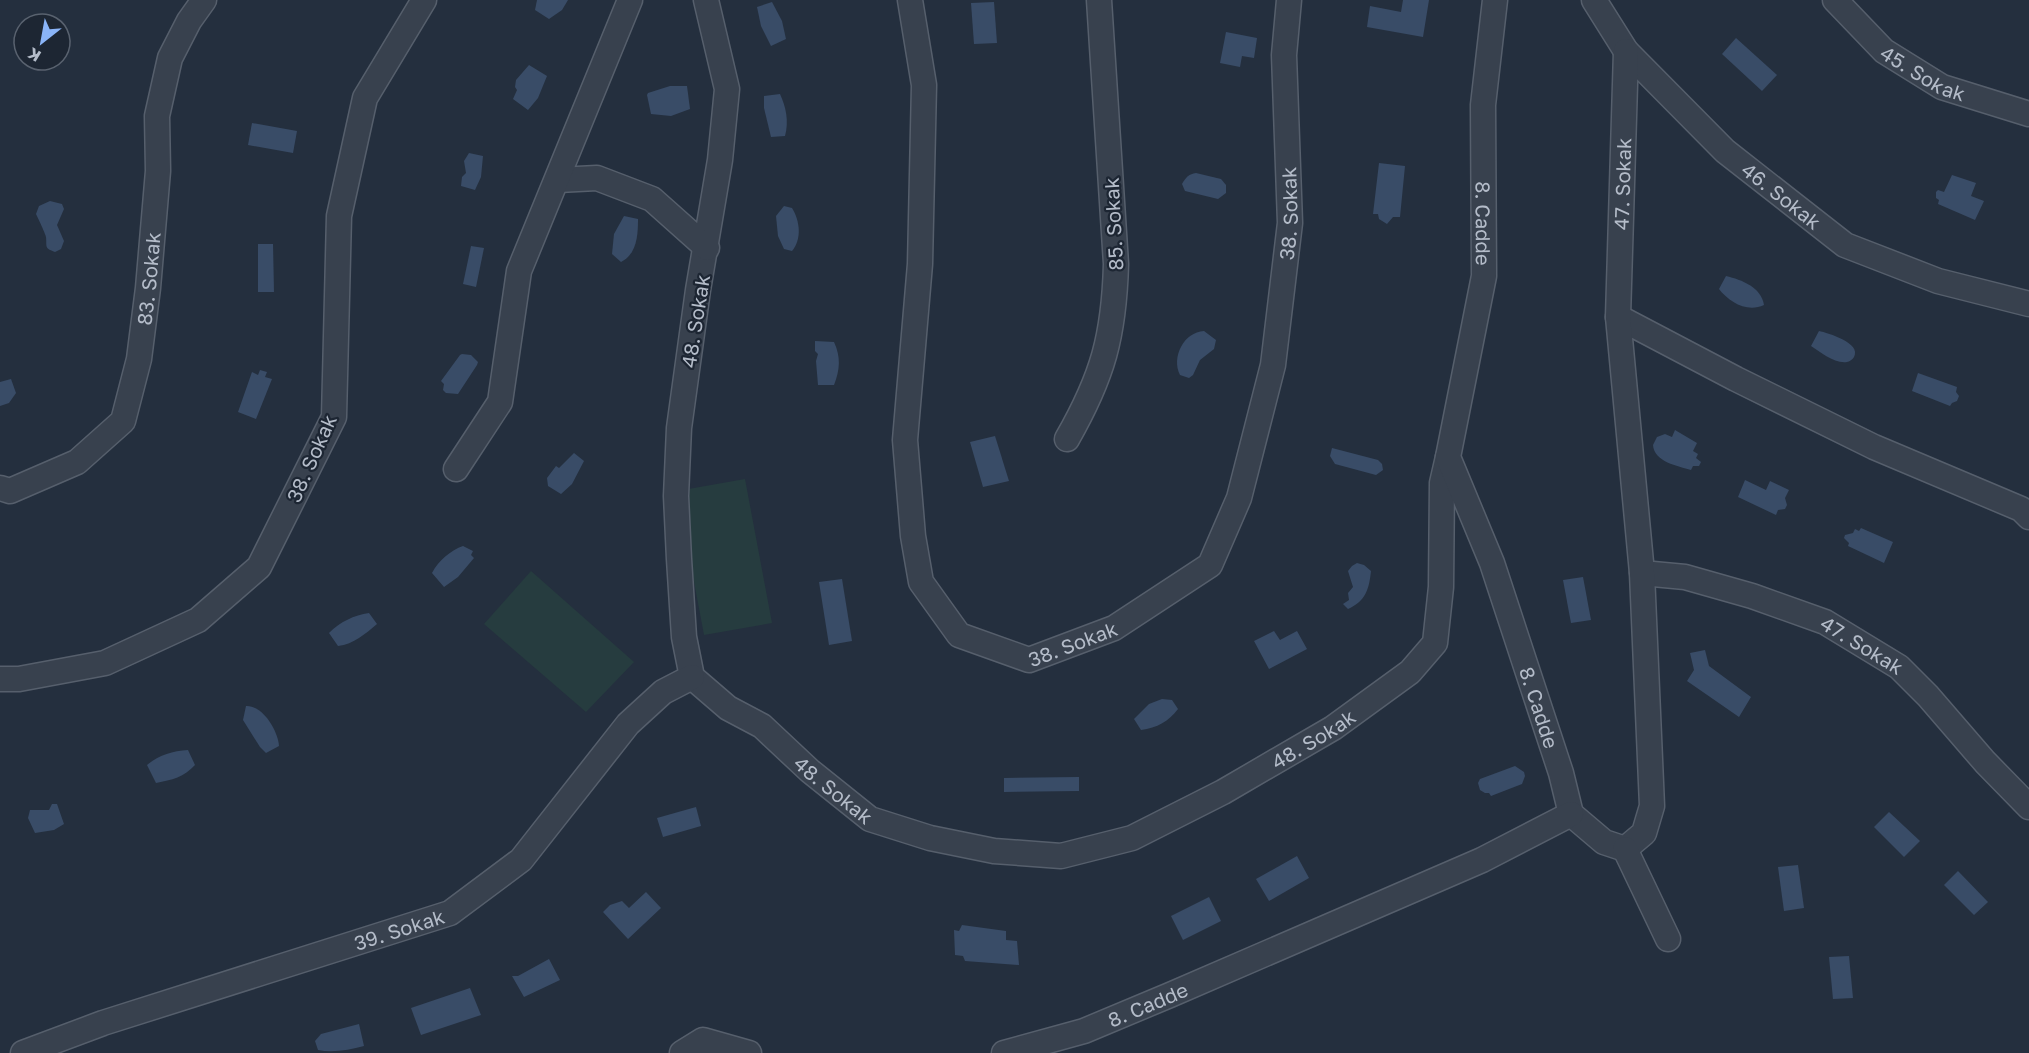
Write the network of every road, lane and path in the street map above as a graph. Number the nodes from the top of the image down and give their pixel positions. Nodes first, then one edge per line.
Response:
1 (204, 0) edge
2 (424, 0) edge
3 (630, 0) edge
4 (706, 0) edge
5 (910, 0) edge
6 (1099, 0) edge
7 (1289, 0) edge
8 (1495, 0) edge
9 (1594, 0) edge
10 (1835, 0) edge
11 (1626, 51) junction
12 (2029, 114) edge
13 (558, 180) junction
14 (707, 248) junction
15 (2029, 304) edge
16 (1618, 317) junction
17 (1067, 439) dead end
18 (1448, 457) junction
19 (456, 469) dead end
20 (0, 488) edge
21 (2029, 517) edge
22 (1642, 573) junction
23 (692, 677) junction
24 (0, 679) edge
25 (2029, 807) edge
26 (1571, 814) junction
27 (1625, 849) junction
28 (1668, 939) dead end
29 (23, 1053) edge
30 (682, 1053) edge
31 (749, 1053) edge
32 (1004, 1053) edge

1 - 20 street, 83. Sokak
2 - 24 street, 38. Sokak
3 - 13 street
4 - 14 street, 48. Sokak
5 - 7 street, 38. Sokak
6 - 17 street, 85. Sokak
8 - 18 street, 8. Cadde
9 - 11 street, 46. Sokak
10 - 12 street, 45. Sokak
11 - 15 street, 46. Sokak
11 - 16 street, 47. Sokak
13 - 14 street
13 - 19 street
14 - 23 street, 48. Sokak
16 - 21 street
16 - 22 street, 47. Sokak
18 - 23 street, 48. Sokak
18 - 26 street, 8. Cadde
22 - 25 street, 47. Sokak
22 - 27 street, 47. Sokak
23 - 29 street, 39. Sokak
26 - 27 street
26 - 32 street, 8. Cadde
27 - 28 street
30 - 31 street

